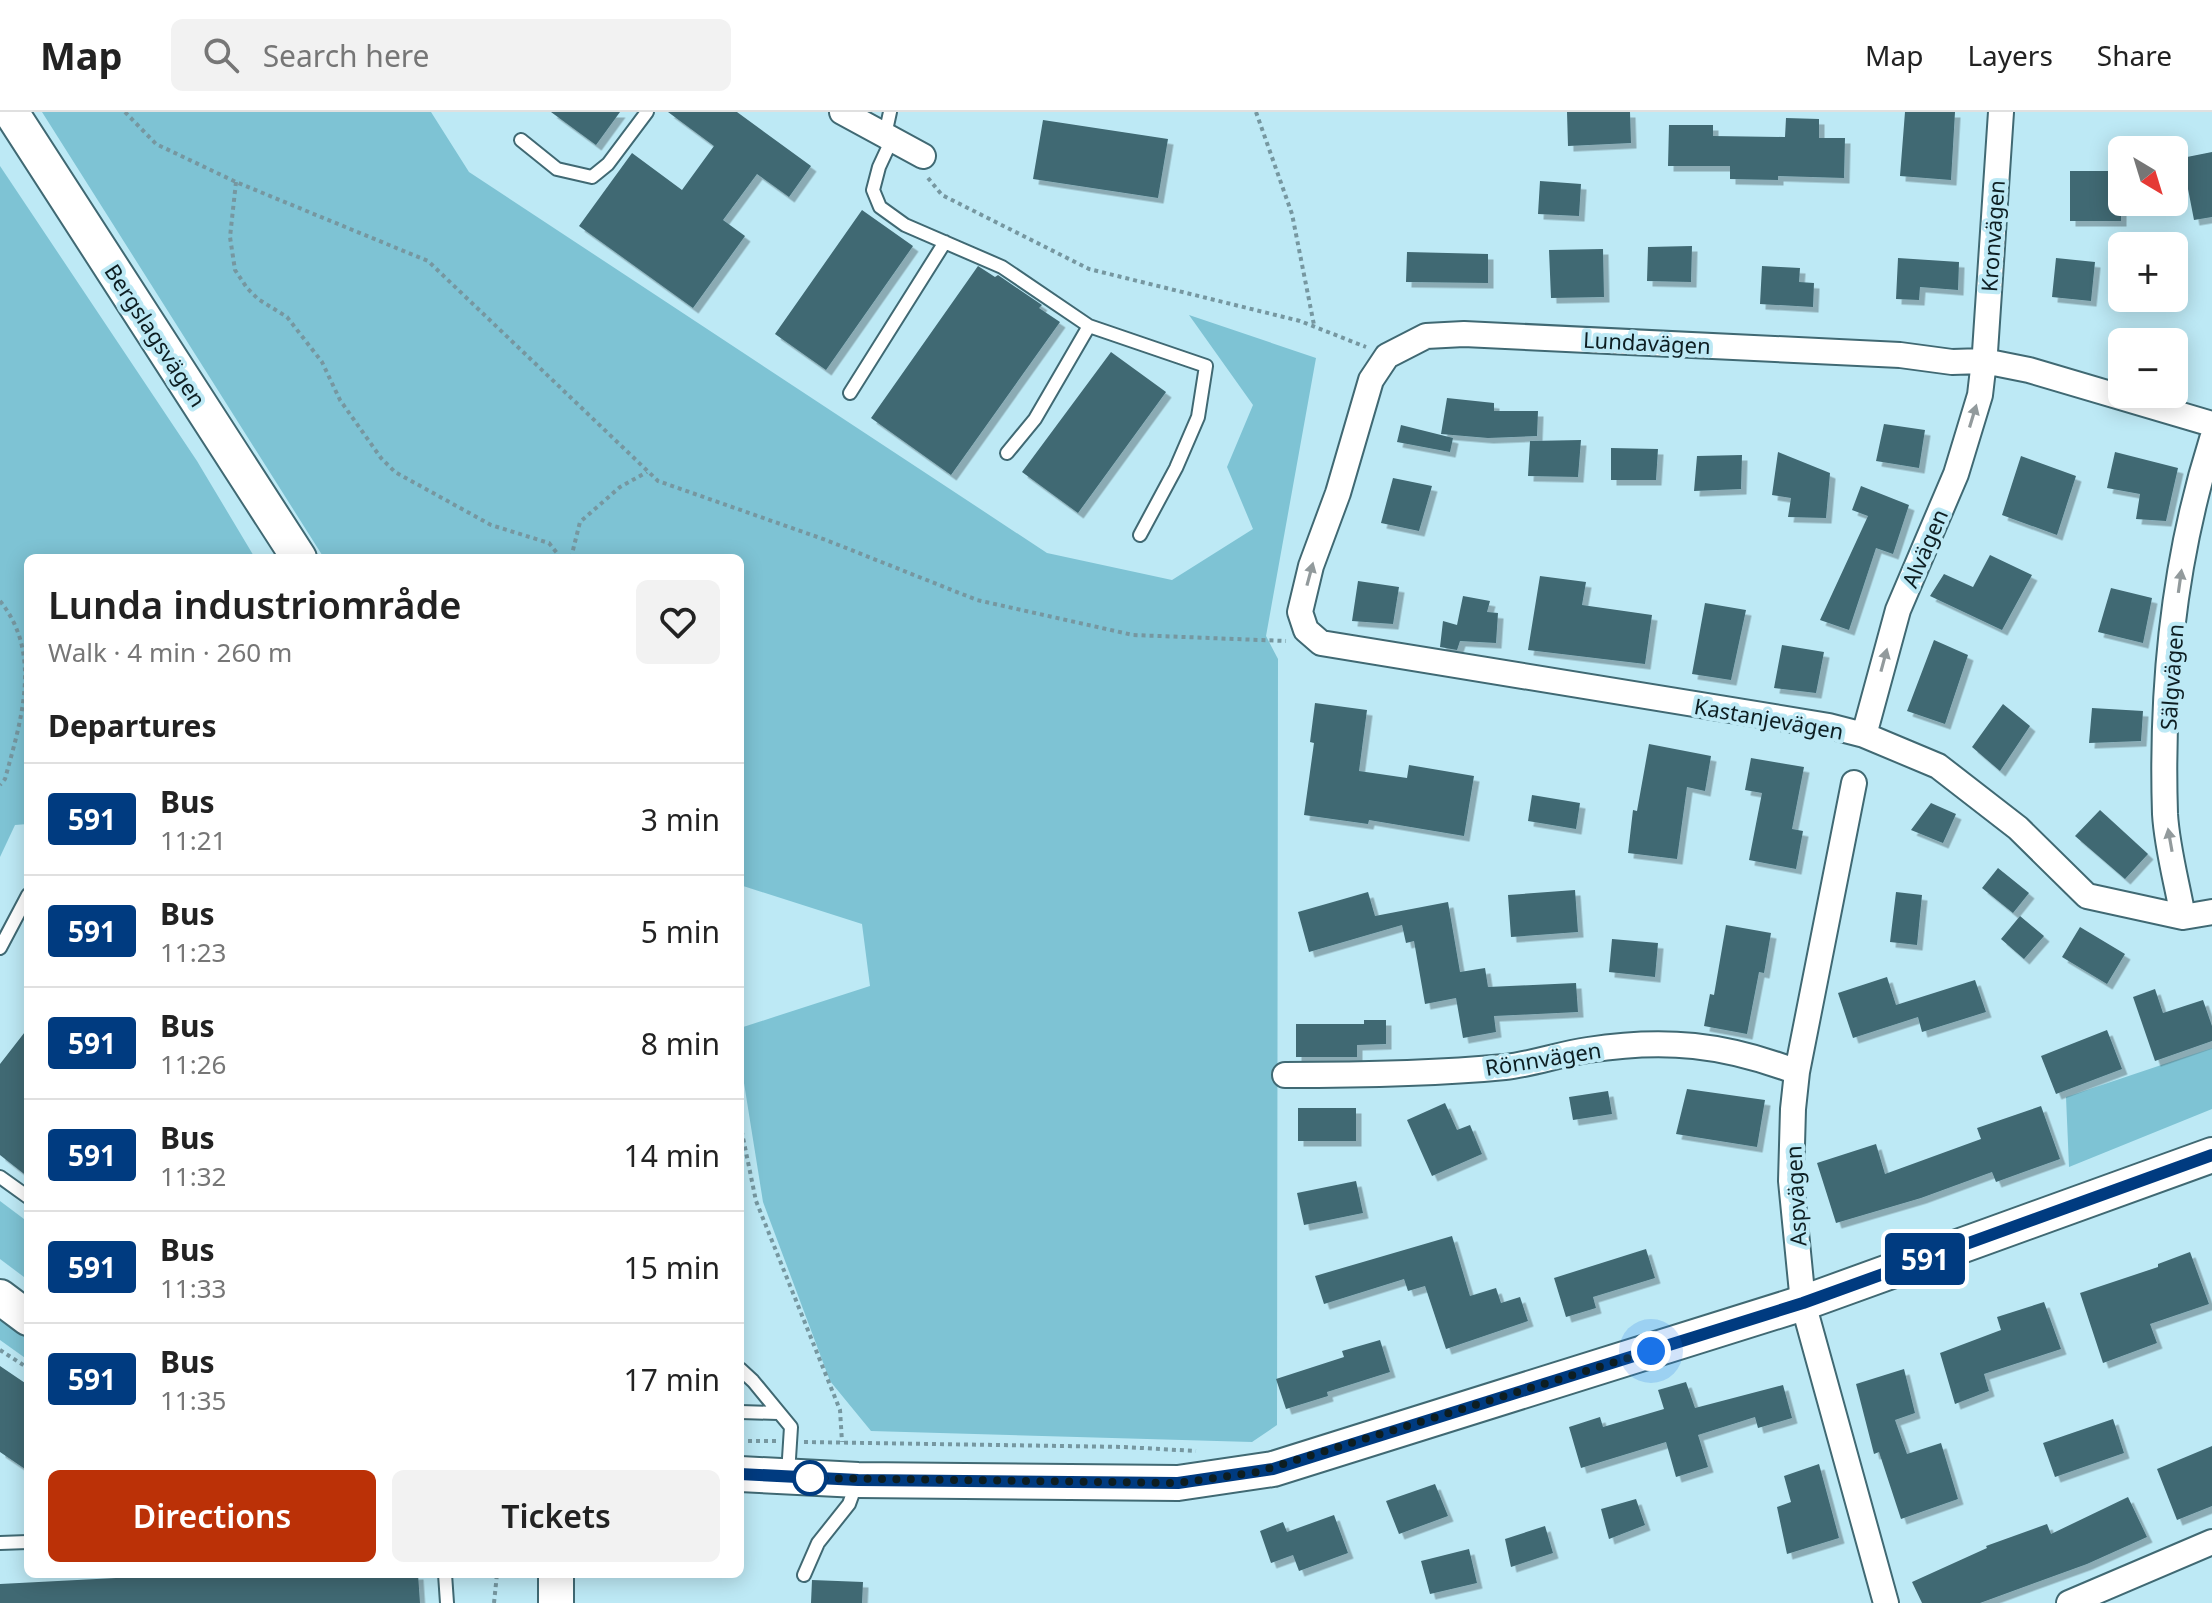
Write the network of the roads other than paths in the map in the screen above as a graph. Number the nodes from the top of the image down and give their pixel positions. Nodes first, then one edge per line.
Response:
1 (11, 112) edge
2 (647, 112) edge
3 (842, 112) edge
4 (2001, 112) edge
5 (889, 129) edge
6 (521, 140) dead end
7 (923, 156) road end
8 (945, 242) junction
9 (1089, 326) junction
10 (1984, 361) junction
11 (850, 393) dead end
12 (2212, 424) edge
13 (2212, 439) edge
14 (1007, 453) dead end
15 (1140, 535) dead end
16 (296, 554) edge
17 (1321, 643) joint
18 (1864, 735) junction
19 (1854, 783) dead end
20 (24, 903) edge
21 (2212, 912) edge
22 (2183, 917) junction
23 (0, 948) edge
24 (1797, 1072) junction
25 (1285, 1075) dead end
26 (2212, 1155) edge
27 (0, 1177) edge
28 (24, 1194) edge
29 (0, 1297) edge
30 (1803, 1303) junction
31 (24, 1315) edge
32 (744, 1373) edge
33 (744, 1412) edge
34 (778, 1413) junction
35 (744, 1474) edge
36 (788, 1477) junction
37 (858, 1480) junction
38 (24, 1542) edge
39 (2212, 1542) edge
40 (0, 1543) edge
41 (804, 1575) dead end
42 (445, 1578) edge
43 (556, 1578) edge
44 (447, 1603) edge
45 (556, 1603) edge
46 (1886, 1603) edge
47 (2069, 1603) edge

1 - 16 street, Bergslagsvägen
2 - 6 lane
3 - 5 street
4 - 10 street, Kronvägen
5 - 7 street
5 - 8 lane
8 - 9 lane
8 - 11 lane
9 - 14 lane
9 - 15 lane
10 - 12 street, Lundavägen
17 -> 10 street, Lundavägen
18 -> 10 street, Alvägen
22 -> 13 street, Sälgvägen
17 - 18 street, Kastanjevägen
18 - 22 street, Kastanjevägen
19 - 24 street, Aspvägen
20 - 23 lane
21 - 22 street, Kastanjevägen
24 - 25 street, Rönnvägen
24 - 30 street, Aspvägen
26 - 30 street
27 - 28 lane
29 - 31 street
30 - 37 street
30 - 46 street, Aspvägen
32 - 34 lane
33 - 34 lane
34 - 36 lane
35 - 36 street
36 - 37 street
37 - 41 lane
38 - 40 lane
39 - 47 street
42 - 44 lane
43 - 45 street

